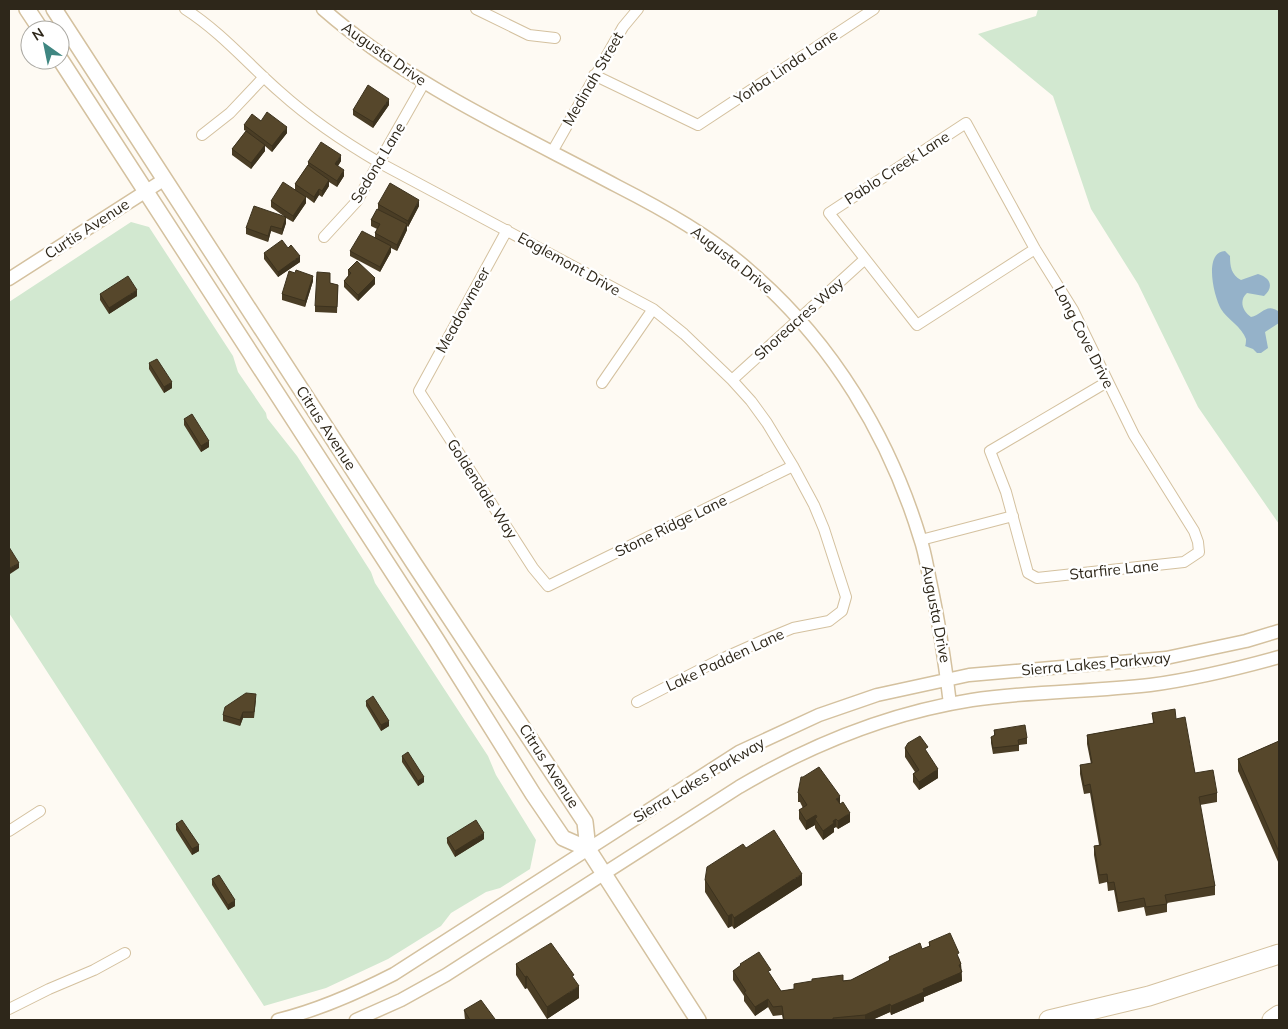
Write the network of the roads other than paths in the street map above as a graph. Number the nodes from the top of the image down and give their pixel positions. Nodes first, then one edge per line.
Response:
1 (27, 9) edge
2 (54, 9) edge
3 (185, 9) edge
4 (323, 9) edge
5 (476, 9) edge
6 (638, 9) edge
7 (874, 9) edge
8 (34, 20) edge
9 (555, 38) dead end
10 (67, 70) edge
11 (594, 75) junction
12 (264, 77) junction
13 (424, 83) junction
14 (966, 123) joint
15 (202, 135) dead end
16 (552, 152) junction
17 (380, 162) junction
18 (164, 179) junction
19 (146, 190) junction
20 (507, 230) junction
21 (324, 237) dead end
22 (1035, 249) junction
23 (865, 259) junction
24 (9, 279) edge
25 (653, 310) junction
26 (799, 319) junction
27 (732, 380) junction
28 (1107, 382) junction
29 (602, 383) dead end
30 (419, 390) joint
31 (793, 466) junction
32 (1013, 516) junction
33 (921, 540) junction
34 (1198, 552) joint
35 (548, 586) joint
36 (842, 611) joint
37 (1279, 631) edge
38 (1279, 657) edge
39 (947, 679) junction
40 (637, 702) dead end
41 (950, 704) junction
42 (40, 811) dead end
43 (9, 831) edge
44 (588, 849) junction
45 (604, 874) junction
46 (125, 953) dead end
47 (1279, 954) edge
48 (9, 1009) edge
49 (1279, 1016) edge
50 (278, 1020) edge
51 (356, 1020) edge
52 (698, 1020) edge
53 (1049, 1020) edge
54 (1272, 1020) edge

1 - 8 main road
2 - 18 main road, Citrus Avenue
3 - 12 street, Eaglemont Drive
4 - 13 street, Augusta Drive
5 - 9 street
6 - 11 street, Medinah Street
7 - 11 street, Yorba Linda Lane
10 - 19 main road, Citrus Avenue
11 - 16 street, Medinah Street
12 - 15 street
12 - 17 street, Eaglemont Drive
13 - 16 street, Augusta Drive
13 - 17 street, Sedona Lane
14 - 22 street, Long Cove Drive
14 - 23 street, Pablo Creek Lane
16 - 26 street, Augusta Drive
17 - 20 street, Eaglemont Drive
17 - 21 street, Sedona Lane
18 - 19 street, Curtis Avenue
18 - 44 main road, Citrus Avenue
19 - 24 street, Curtis Avenue
19 - 44 main road, Citrus Avenue
20 - 25 street, Eaglemont Drive
20 - 30 street, Meadowmeer
22 - 23 street
22 - 28 street, Long Cove Drive
23 - 26 street, Shoreacres Way
25 - 27 street, Eaglemont Drive
25 - 29 street
26 - 27 street, Shoreacres Way
26 - 33 street, Augusta Drive
27 - 31 street, Eaglemont Drive
28 - 32 street
28 - 34 street, Long Cove Drive
30 - 35 street, Goldendale Way
31 - 35 street, Stone Ridge Lane
31 - 36 street, Eaglemont Drive
32 - 33 street
32 - 34 street, Starfire Lane
33 - 39 street, Augusta Drive
36 - 40 street, Lake Padden Lane
37 - 39 street, Sierra Lakes Parkway
38 - 41 street, Sierra Lakes Parkway
39 - 41 street, Augusta Drive
39 - 44 street, Sierra Lakes Parkway
41 - 45 street, Sierra Lakes Parkway
42 - 43 street
44 - 45 main road, Citrus Avenue
44 - 50 street, Sierra Lakes Parkway
45 - 51 street, Sierra Lakes Parkway
45 - 52 main road, Citrus Avenue
46 - 48 street
47 - 53 highway
49 - 54 highway

